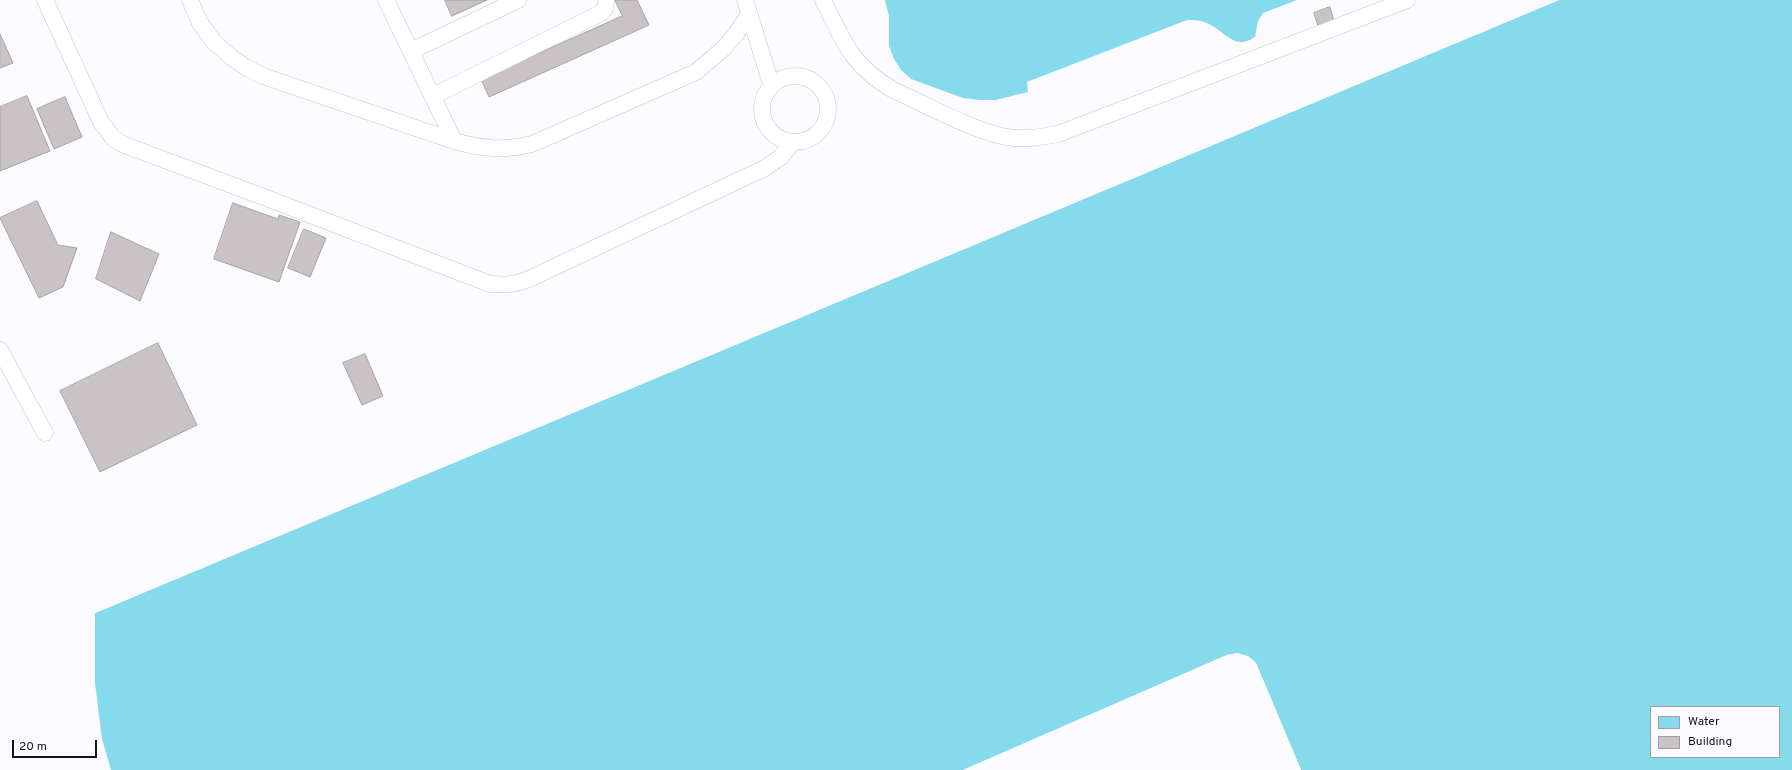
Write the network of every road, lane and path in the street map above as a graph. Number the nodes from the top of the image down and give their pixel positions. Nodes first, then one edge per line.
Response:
1 (45, 0) edge
2 (190, 0) edge
3 (386, 0) edge
4 (518, 0) edge
5 (606, 0) edge
6 (823, 0) edge
7 (1407, 0) edge
8 (747, 7) edge
9 (411, 51) junction
10 (771, 84) junction
11 (433, 96) junction
12 (454, 141) junction
13 (792, 143) junction
14 (0, 350) edge
15 (45, 433) dead end

1 - 13 lane
2 - 12 lane
3 - 9 lane
4 - 9 lane
5 - 11 lane
6 - 7 lane
8 - 10 lane
8 - 12 lane
9 - 11 lane
10 - 13 lane
10 - 13 lane
11 - 12 lane
14 - 15 lane

